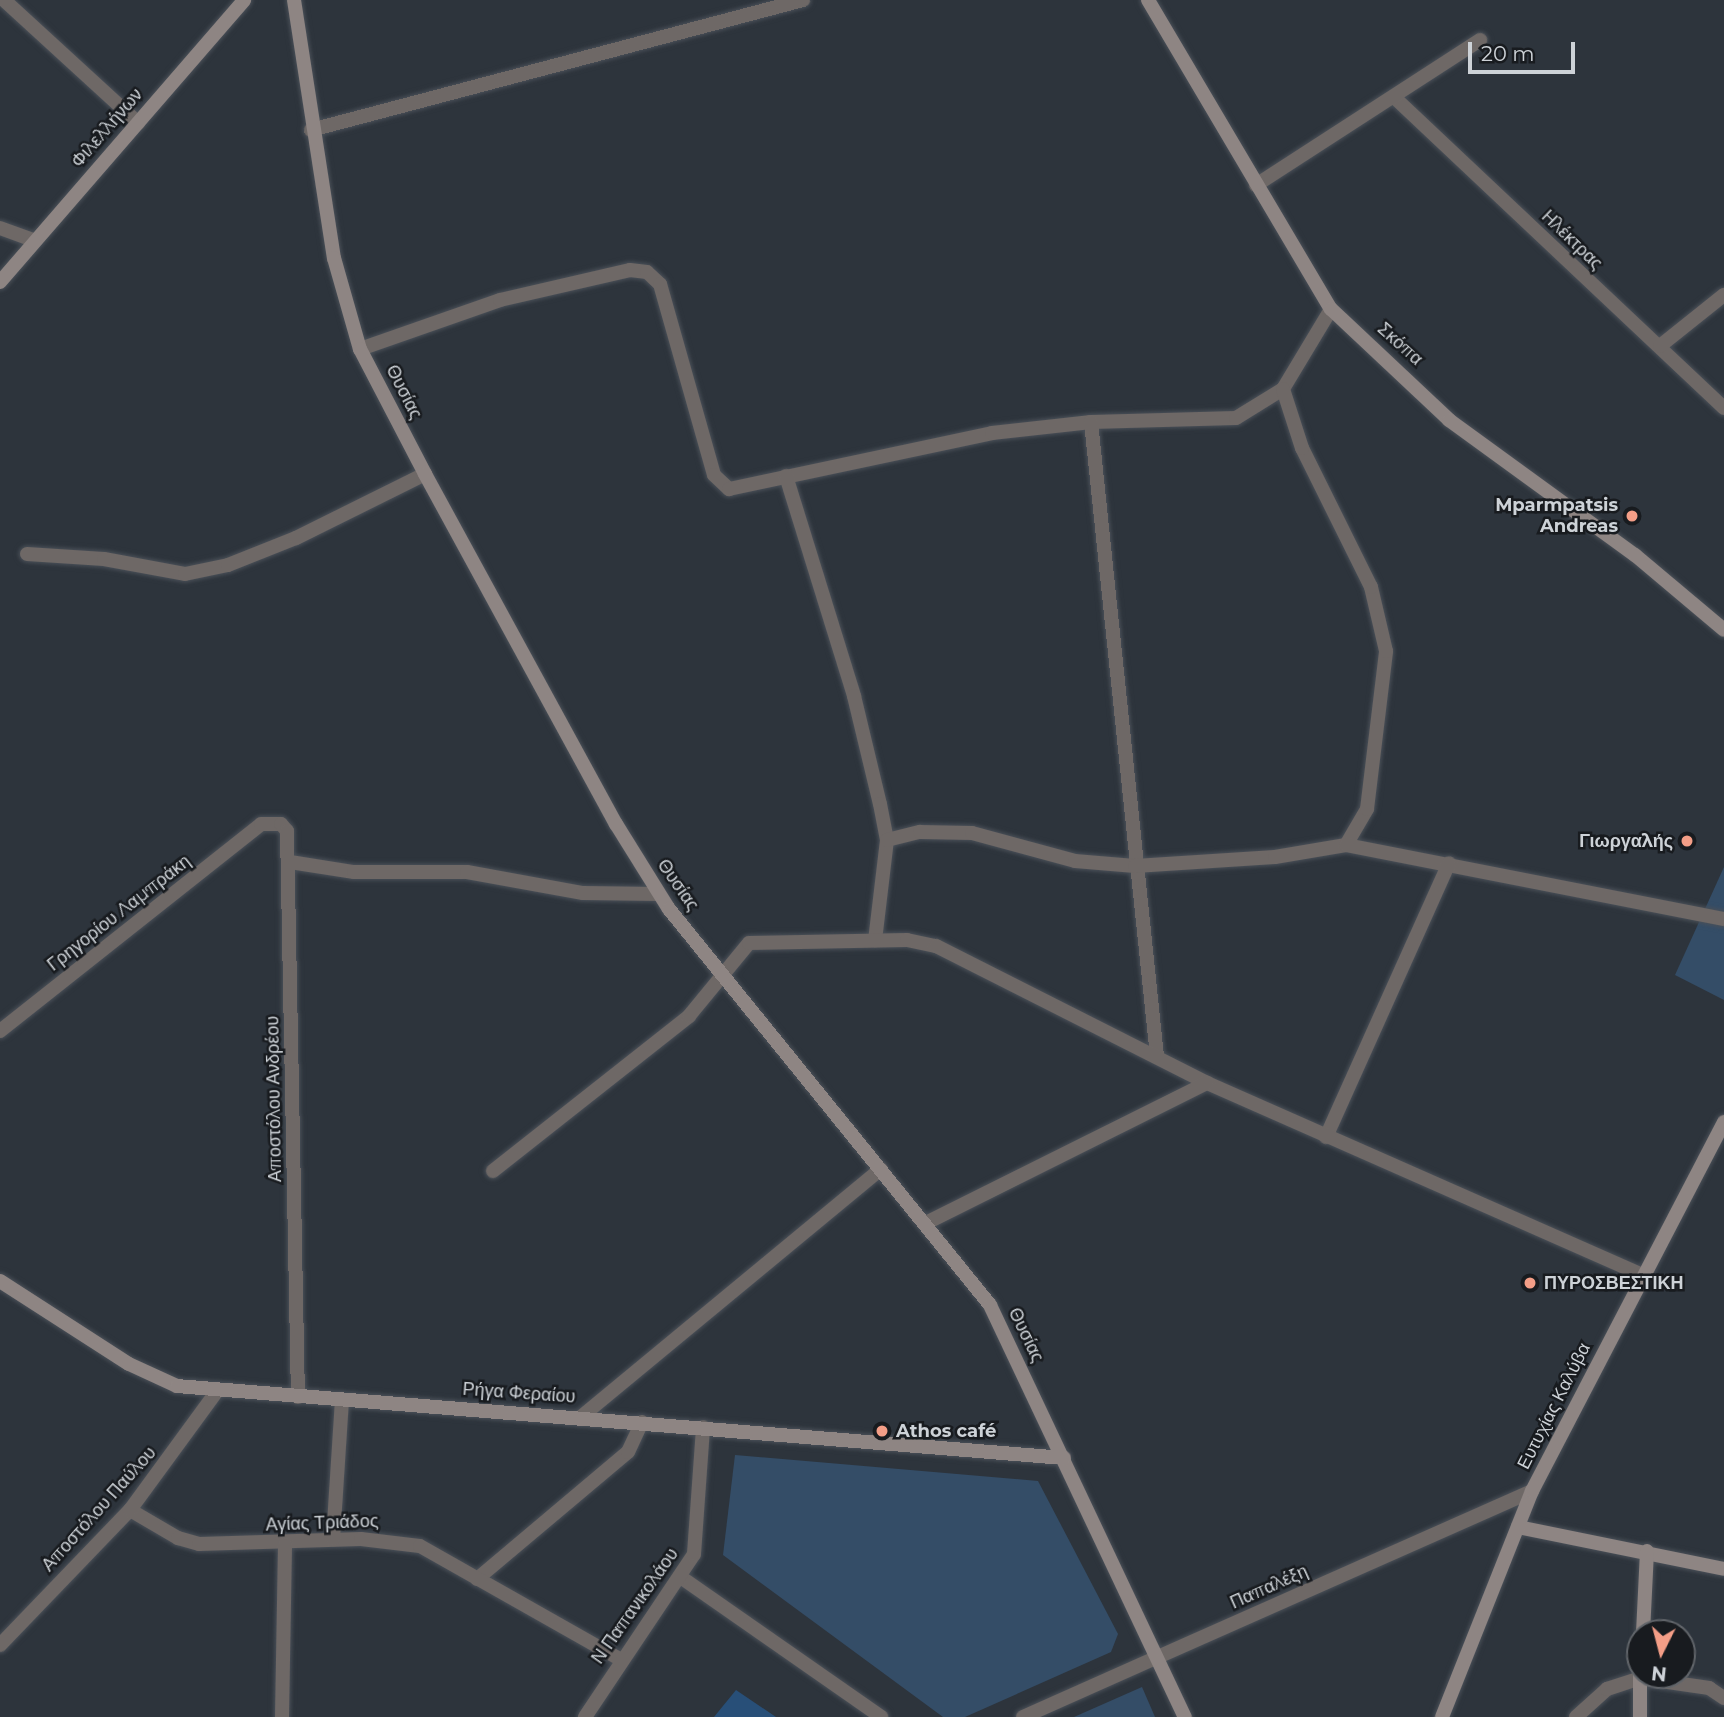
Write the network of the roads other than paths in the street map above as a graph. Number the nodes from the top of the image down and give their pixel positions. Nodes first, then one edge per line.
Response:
1 (4, 0) edge
2 (244, 0) edge
3 (294, 0) edge
4 (803, 0) edge
5 (1148, 0) edge
6 (1480, 40) dead end
7 (1395, 98) junction
8 (138, 123) junction
9 (312, 130) junction
10 (1256, 185) junction
11 (0, 228) edge
12 (35, 241) junction
13 (0, 282) edge
14 (1724, 295) edge
15 (1331, 309) junction
16 (1660, 346) junction
17 (360, 349) junction
18 (1283, 389) junction
19 (1724, 408) edge
20 (1091, 422) junction
21 (425, 474) junction
22 (786, 476) junction
23 (27, 554) dead end
24 (1724, 630) edge
25 (261, 824) joint
26 (887, 840) junction
27 (1346, 845) junction
28 (290, 862) junction
29 (1449, 863) junction
30 (1135, 866) junction
31 (659, 894) junction
32 (1724, 919) edge
33 (875, 940) junction
34 (724, 976) junction
35 (1, 1028) edge
36 (1157, 1056) junction
37 (1207, 1083) junction
38 (1724, 1122) edge
39 (1326, 1137) junction
40 (881, 1169) junction
41 (494, 1171) dead end
42 (926, 1223) junction
43 (1643, 1275) junction
44 (2, 1287) edge
45 (217, 1391) junction
46 (298, 1397) junction
47 (342, 1401) junction
48 (582, 1417) junction
49 (642, 1422) junction
50 (703, 1427) junction
51 (1064, 1458) junction
52 (1532, 1491) junction
53 (130, 1510) junction
54 (1518, 1527) junction
55 (334, 1539) junction
56 (285, 1544) junction
57 (1647, 1551) junction
58 (1724, 1569) edge
59 (682, 1578) junction
60 (477, 1579) junction
61 (1644, 1619) edge
62 (0, 1645) edge
63 (1160, 1656) junction
64 (620, 1659) junction
65 (1626, 1682) edge
66 (1696, 1686) edge
67 (1640, 1689) edge
68 (1724, 1698) edge
69 (282, 1717) edge
70 (585, 1717) edge
71 (881, 1717) edge
72 (1023, 1717) edge
73 (1185, 1717) edge
74 (1442, 1717) edge
75 (1576, 1717) edge
76 (1640, 1717) edge

1 - 8 street
2 - 8 street, Φιλελλήνων
3 - 9 street, Θυσίας
4 - 9 street
5 - 10 street, Σκόπα
6 - 7 street
7 - 10 street
7 - 16 street, Ηλέκτρας
8 - 12 street, Φιλελλήνων
9 - 17 street, Θυσίας
10 - 15 street, Σκόπα
11 - 12 street
12 - 13 street, Φιλελλήνων
14 - 16 street
15 - 18 street
15 - 24 street, Σκόπα
16 - 19 street, Ηλέκτρας
17 - 21 street, Θυσίας
17 - 22 street
18 - 20 street
18 - 27 street
20 - 22 street
20 - 30 street
21 - 23 street
21 - 31 street, Θυσίας
22 - 26 street
25 - 28 street, Αποστόλου Ανδρέου
25 - 35 street, Γρηγορίου Λαμπράκη
26 - 30 street
26 - 33 street
27 - 29 street
27 - 30 street
28 - 31 street
28 - 46 street, Αποστόλου Ανδρέου
29 - 32 street
29 - 39 street
30 - 36 street
31 - 34 street, Θυσίας
33 - 34 street
33 - 36 street
34 - 40 street, Θυσίας
34 - 41 street
36 - 37 street
37 - 39 street
37 - 42 street
38 - 43 street, Ευτυχίας Καλύβα
39 - 43 street
40 - 42 street, Θυσίας
40 - 48 street
42 - 51 street, Θυσίας
43 - 52 street, Ευτυχίας Καλύβα
44 - 45 street, Ρήγα Φεραίου
45 - 46 street, Ρήγα Φεραίου
45 - 53 street, Αποστόλου Παύλου
46 - 47 street, Ρήγα Φεραίου
47 - 48 street, Ρήγα Φεραίου
47 - 55 street
48 - 49 street, Ρήγα Φεραίου
49 - 50 street, Ρήγα Φεραίου
49 - 60 street
50 - 51 street, Ρήγα Φεραίου
50 - 59 street, Ν Παπανικολάου
51 - 63 street, Θυσίας
52 - 54 street, Ευτυχίας Καλύβα
52 - 63 street, Παπαλέξη
53 - 56 street, Αγίας Τριάδος
53 - 62 street, Αποστόλου Παύλου
54 - 57 street
54 - 74 street, Ευτυχίας Καλύβα
55 - 56 street, Αγίας Τριάδος
55 - 60 street, Αγίας Τριάδος
56 - 69 street
57 - 58 street
57 - 61 street
59 - 64 street, Ν Παπανικολάου
59 - 71 street
60 - 64 street, Αγίας Τριάδος
63 - 72 street, Παπαλέξη
63 - 73 street, Θυσίας
64 - 70 street, Ν Παπανικολάου
65 - 75 street
66 - 68 street
67 - 76 street

